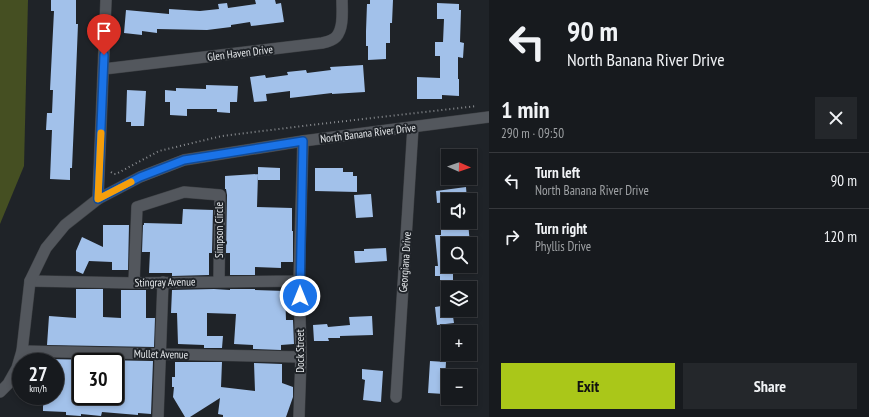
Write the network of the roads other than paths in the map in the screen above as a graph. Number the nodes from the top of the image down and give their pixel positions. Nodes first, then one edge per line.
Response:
1 (106, 0) edge
2 (342, 0) edge
3 (104, 69) junction
4 (485, 107) edge
5 (489, 117) edge
6 (413, 127) junction
7 (303, 141) junction
8 (98, 199) junction
9 (30, 281) junction
10 (219, 281) junction
11 (299, 281) junction
12 (163, 282) junction
13 (134, 283) junction
14 (22, 351) junction
15 (160, 354) junction
16 (301, 356) junction
17 (0, 392) edge
18 (396, 397) dead end
19 (158, 417) edge
20 (299, 417) edge

1 - 3 street
2 - 3 street, Glen Haven Drive
3 - 8 street
4 - 5 street
5 - 6 street, North Banana River Drive
6 - 7 street, North Banana River Drive
6 - 18 street, Georgiana Drive
7 - 8 street, North Banana River Drive
7 - 11 street, Dock Street
8 - 9 street, North Banana River Drive
9 - 13 street, Stingray Avenue
9 - 14 street, North Banana River Drive
10 - 11 street, Stingray Avenue
10 - 12 street, Stingray Avenue
10 - 13 street, Simpson Circle
11 - 16 street, Dock Street
12 - 13 street, Stingray Avenue
12 - 15 street
14 - 15 street, Mullet Avenue
14 - 17 street, North Banana River Drive
15 - 16 street, Mullet Avenue
15 - 19 street
16 - 20 street, Dock Street

